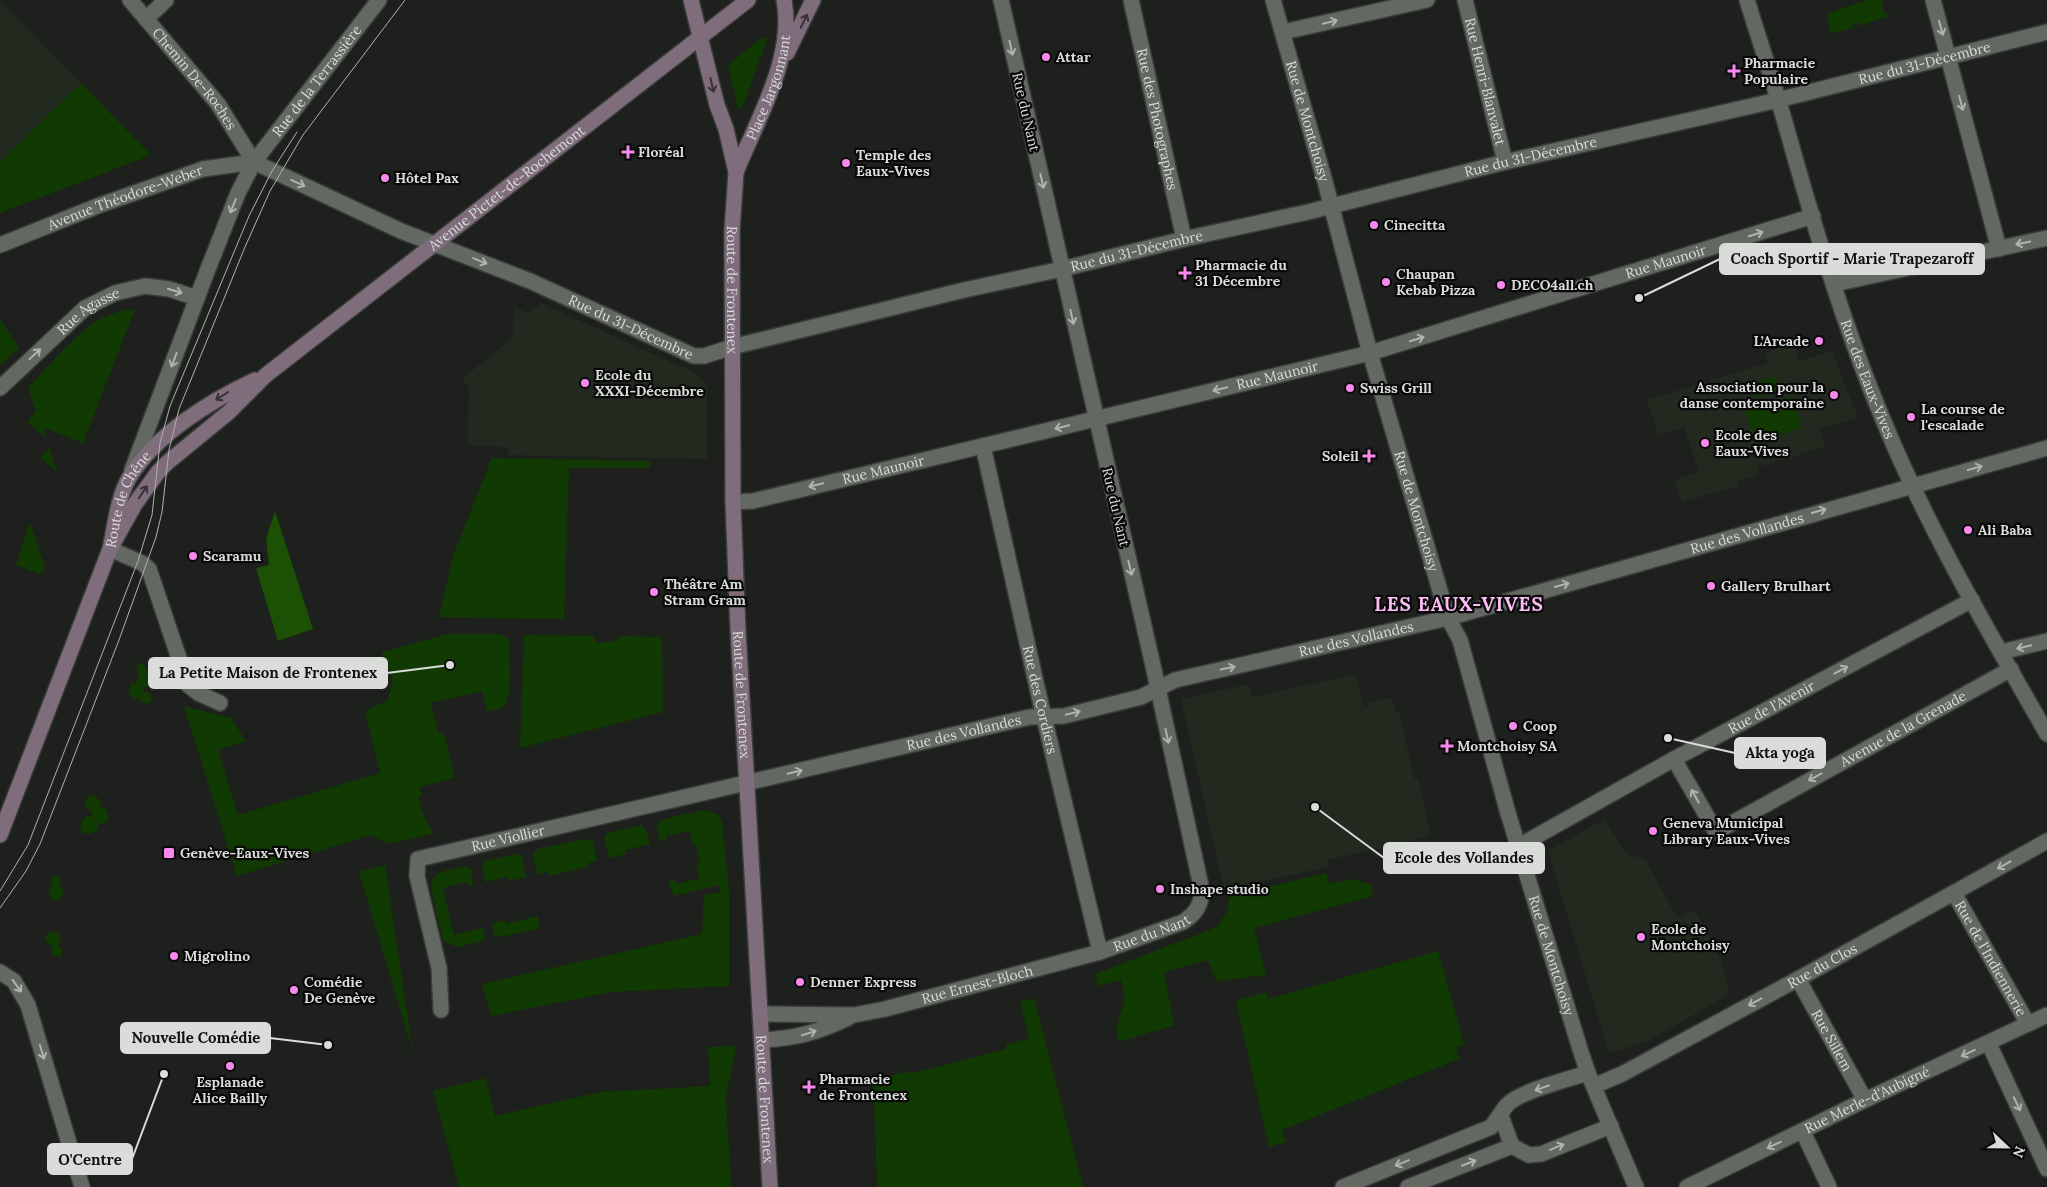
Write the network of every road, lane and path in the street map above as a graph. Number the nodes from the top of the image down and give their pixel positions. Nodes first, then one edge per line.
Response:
1 (130, 0) edge
2 (166, 0) edge
3 (379, 0) edge
4 (691, 0) edge
5 (748, 0) edge
6 (784, 0) edge
7 (813, 0) edge
8 (1001, 0) edge
9 (1131, 0) edge
10 (1273, 0) edge
11 (1427, 0) edge
12 (1465, 0) edge
13 (1747, 0) edge
14 (1933, 0) edge
15 (146, 19) junction
16 (1283, 32) junction
17 (2047, 32) edge
18 (699, 38) junction
19 (1949, 56) junction
20 (777, 72) junction
21 (1778, 100) junction
22 (254, 162) junction
23 (1505, 162) junction
24 (736, 172) junction
25 (1331, 207) junction
26 (1813, 216) junction
27 (2047, 238) edge
28 (1184, 239) junction
29 (434, 244) junction
30 (0, 245) edge
31 (1999, 249) junction
32 (1062, 270) junction
33 (1834, 284) junction
34 (197, 298) junction
35 (732, 347) junction
36 (1370, 353) junction
37 (266, 375) junction
38 (0, 388) edge
39 (1096, 418) junction
40 (983, 446) junction
41 (2047, 448) edge
42 (129, 479) junction
43 (1911, 485) junction
44 (733, 502) junction
45 (110, 549) junction
46 (1972, 600) junction
47 (1448, 618) junction
48 (2047, 641) edge
49 (2001, 652) junction
50 (2010, 669) junction
51 (1157, 689) junction
52 (220, 703) dead end
53 (1044, 716) junction
54 (2047, 734) edge
55 (1674, 759) junction
56 (747, 784) junction
57 (0, 835) edge
58 (2047, 841) edge
59 (1519, 846) junction
60 (1954, 893) junction
61 (1100, 952) junction
62 (0, 972) edge
63 (1798, 979) junction
64 (441, 1010) dead end
65 (761, 1014) junction
66 (854, 1015) junction
67 (2047, 1015) edge
68 (2028, 1024) junction
69 (762, 1040) junction
70 (1989, 1044) junction
71 (1591, 1080) junction
72 (1865, 1100) junction
73 (1501, 1116) junction
74 (1611, 1126) junction
75 (1803, 1132) junction
76 (1512, 1146) junction
77 (2047, 1169) edge
78 (82, 1187) edge
79 (770, 1187) edge
80 (1342, 1187) edge
81 (1408, 1187) edge
82 (1636, 1187) edge
83 (1687, 1187) edge
84 (1829, 1187) edge

1 - 15 street, Chemin De-Roches
2 - 15 street
3 - 22 street, Rue de la Terrassière
4 - 18 main road
5 - 18 main road, Avenue Pictet-de-Rochemont
6 - 20 main road, Place Jargonnant
20 -> 7 main road
8 -> 32 street, Rue du Nant
9 - 28 street, Rue des Photographes
10 - 16 street, Rue de Montchoisy
16 -> 11 street
12 - 23 street, Rue Henri-Blanvalet
13 - 21 street, Rue des Eaux-Vives
14 -> 19 street
15 - 22 street, Chemin De-Roches
16 - 25 street, Rue de Montchoisy
17 - 19 street, Rue du 31-Décembre
18 -> 24 main road
18 - 29 main road, Avenue Pictet-de-Rochemont
19 - 21 street, Rue du 31-Décembre
19 -> 31 street
20 - 24 main road, Place Jargonnant
21 - 23 street, Rue du 31-Décembre
21 - 26 street, Rue des Eaux-Vives
22 -> 29 street, Rue du 31-Décembre
22 - 30 street, Avenue Théodore-Weber
22 -> 34 street, Route de Chêne
23 - 25 street, Rue du 31-Décembre
24 - 35 main road, Route de Frontenex
25 - 28 street, Rue du 31-Décembre
25 - 36 street, Rue de Montchoisy
26 - 33 street, Rue des Eaux-Vives
36 -> 26 street, Rue Maunoir
27 -> 31 street
28 - 32 street, Rue du 31-Décembre
29 -> 35 street, Rue du 31-Décembre
29 - 37 main road, Avenue Pictet-de-Rochemont
31 - 33 street
32 - 35 street, Rue du 31-Décembre
32 -> 39 street, Rue du Nant
33 - 43 street, Rue des Eaux-Vives
38 -> 34 street, Rue Agasse
34 -> 42 street, Route de Chêne
35 - 44 main road, Route de Frontenex
36 -> 39 street, Rue Maunoir
36 - 47 street, Rue de Montchoisy
37 -> 42 main road, Avenue Pictet-de-Rochemont
45 -> 37 main road, Avenue Pictet-de-Rochemont
39 -> 40 street, Rue Maunoir
39 -> 51 street, Rue du Nant
40 -> 44 street, Rue Maunoir
40 - 53 street, Rue des Cordiers
43 -> 41 street, Rue des Vollandes
42 - 45 main road, Route de Chêne
43 - 46 street, Rue des Eaux-Vives
47 -> 43 street, Rue des Vollandes
44 - 56 main road, Route de Frontenex
45 - 52 street
45 - 57 main road, Route de Chêne
46 - 49 street, Rue des Eaux-Vives
55 -> 46 street, Rue de l'Avenir
51 -> 47 street, Rue des Vollandes
47 - 59 street, Rue de Montchoisy
48 -> 49 street
49 - 50 street, Rue des Eaux-Vives
50 - 54 street, Rue des Eaux-Vives
50 -> 55 street, Avenue de la Grenade
53 -> 51 street, Rue des Vollandes
51 -> 61 street, Rue du Nant
56 -> 53 street, Rue des Vollandes
53 - 61 street, Rue des Cordiers
55 - 59 street, Rue de l'Avenir
56 - 64 street, Rue Viollier
56 - 65 main road, Route de Frontenex
58 -> 60 street, Rue du Clos
59 - 71 street, Rue de Montchoisy
60 - 63 street, Rue du Clos
60 - 68 street, Rue de l'Indiennerie
61 - 66 street, Rue Ernest-Bloch
62 -> 78 street
63 -> 71 street, Rue du Clos
63 - 72 street, Rue Sillem
65 - 66 street, Rue Ernest-Bloch
65 - 69 main road, Route de Frontenex
69 -> 66 street, Rue Ernest-Bloch
67 - 68 street, Rue Merle-d'Aubigné
68 - 70 street, Rue Merle-d'Aubigné
69 - 79 main road, Route de Frontenex
70 -> 72 street, Rue Merle-d'Aubigné
70 -> 77 street
71 -> 73 street, Rue du Clos
71 - 74 street, Rue de Montchoisy
72 - 75 street, Rue Merle-d'Aubigné
73 - 76 street
73 -> 80 street, Rue du Clos
76 -> 74 street
74 - 82 street, Rue de Montchoisy
75 -> 83 street, Rue Merle-d'Aubigné
75 - 84 street
81 -> 76 street

